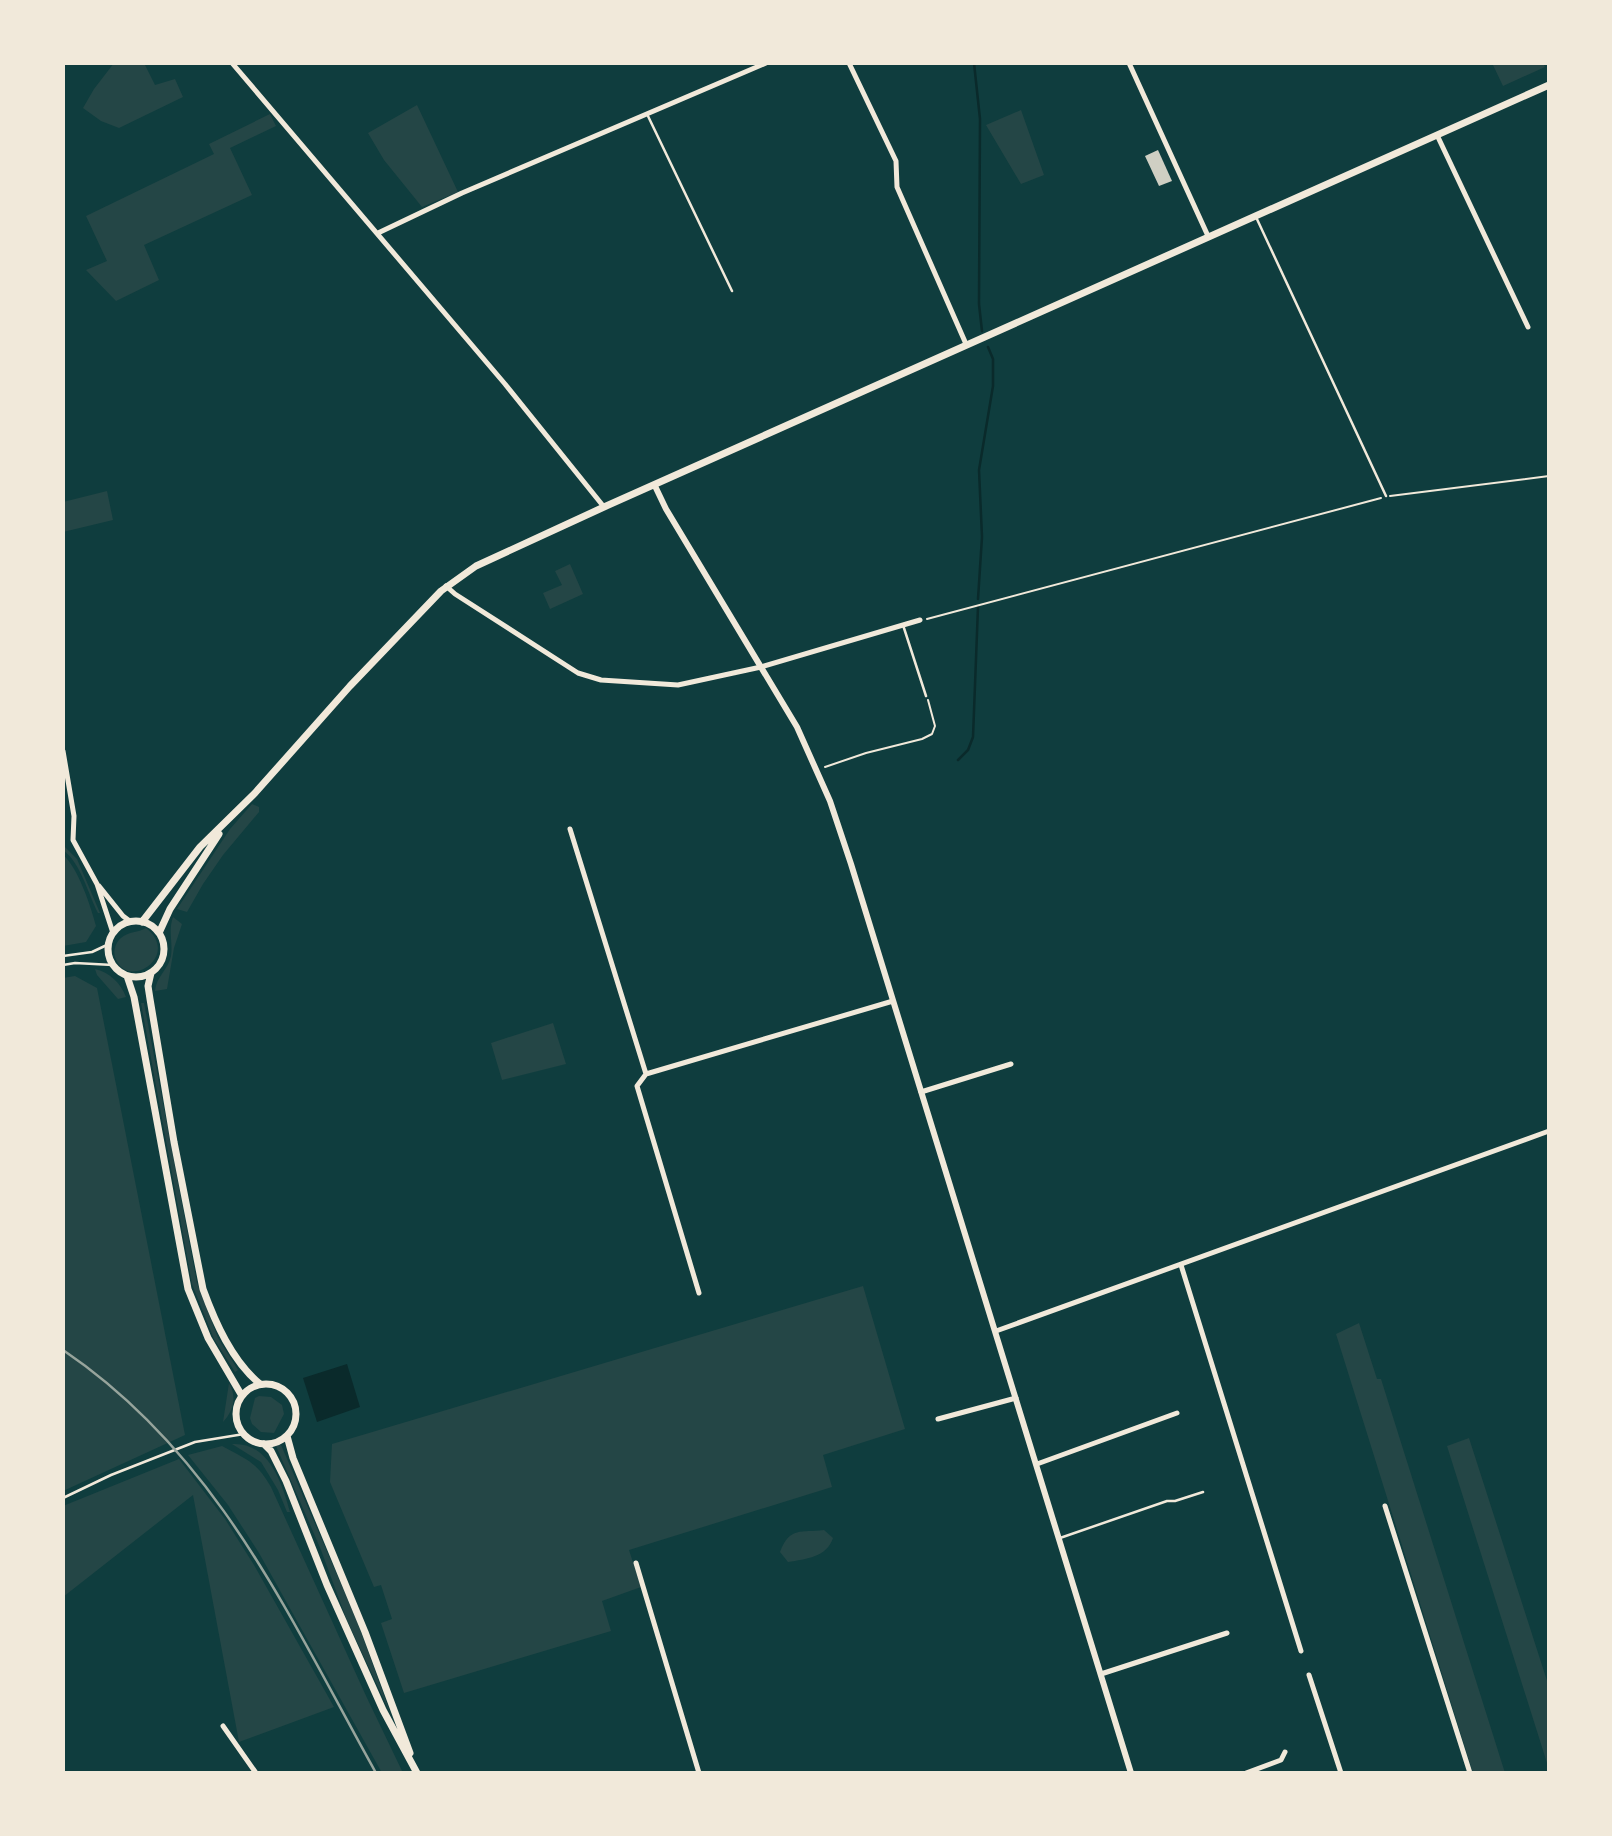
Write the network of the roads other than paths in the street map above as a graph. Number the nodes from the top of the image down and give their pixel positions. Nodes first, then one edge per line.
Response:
1 (232, 63) edge
2 (766, 63) edge
3 (849, 63) edge
4 (1129, 63) edge
5 (1549, 85) edge
6 (647, 114) junction
7 (1437, 135) junction
8 (1256, 215) junction
9 (378, 233) junction
10 (1208, 236) junction
11 (732, 290) dead end
12 (1528, 327) dead end
13 (967, 344) junction
14 (655, 486) junction
15 (1386, 496) road end
16 (604, 507) junction
17 (446, 586) junction
18 (920, 620) road end
19 (903, 625) junction
20 (761, 667) junction
21 (926, 696) road end
22 (63, 751) edge
23 (225, 824) junction
24 (570, 829) dead end
25 (97, 884) junction
26 (131, 922) junction
27 (142, 922) junction
28 (113, 933) junction
29 (159, 933) junction
30 (109, 944) junction
31 (63, 956) edge
32 (63, 965) edge
33 (113, 965) junction
34 (151, 973) junction
35 (127, 976) junction
36 (893, 1001) junction
37 (1011, 1064) dead end
38 (646, 1074) junction
39 (921, 1092) junction
40 (1549, 1131) edge
41 (1181, 1265) junction
42 (699, 1293) dead end
43 (996, 1331) junction
44 (260, 1384) junction
45 (242, 1396) junction
46 (1017, 1398) junction
47 (1177, 1413) dead end
48 (938, 1419) dead end
49 (244, 1434) junction
50 (287, 1436) junction
51 (264, 1444) junction
52 (1037, 1464) junction
53 (1203, 1492) dead end
54 (63, 1498) edge
55 (1385, 1506) dead end
56 (1060, 1538) junction
57 (636, 1563) dead end
58 (1227, 1633) dead end
59 (1301, 1651) dead end
60 (1101, 1674) junction
61 (1309, 1675) dead end
62 (223, 1726) dead end
63 (1285, 1752) dead end
64 (417, 1771) edge
65 (256, 1773) edge
66 (699, 1773) edge
67 (1131, 1773) edge
68 (1246, 1773) edge
69 (1341, 1773) edge
70 (1470, 1773) edge

1 - 9 street
2 - 6 street
3 - 13 street
4 - 10 street
5 - 7 main road
6 - 9 street
6 - 11 lane
7 - 8 main road
7 - 12 street
8 - 10 main road
8 - 15 lane
9 - 16 street
10 - 13 main road
13 - 14 main road
14 - 16 main road
14 - 20 street
16 - 17 main road
17 - 20 street
17 - 23 main road
18 - 19 street
19 - 20 street
19 - 21 lane
20 - 36 street
22 - 25 street
23 - 27 main road
23 - 29 main road
24 - 38 street
25 - 26 street
25 - 28 street
26 - 27 main road
26 - 28 main road
27 - 29 main road
28 - 30 main road
29 - 34 main road
30 - 31 lane
30 - 33 main road
32 - 33 lane
33 - 35 main road
34 - 35 main road
34 - 44 main road
35 - 45 main road
36 - 38 street
36 - 39 street
37 - 39 street
38 - 42 street
39 - 43 street
40 - 41 street
41 - 43 street
41 - 59 street
43 - 46 street
44 - 45 main road
44 - 50 main road
45 - 49 main road
46 - 48 street
46 - 52 street
47 - 52 street
49 - 51 main road
49 - 54 lane
50 - 51 main road
50 - 64 main road
51 - 64 main road
52 - 56 street
53 - 56 lane
55 - 70 street
56 - 60 street
57 - 66 street
58 - 60 street
60 - 67 street
61 - 69 street
62 - 65 street
63 - 68 street

